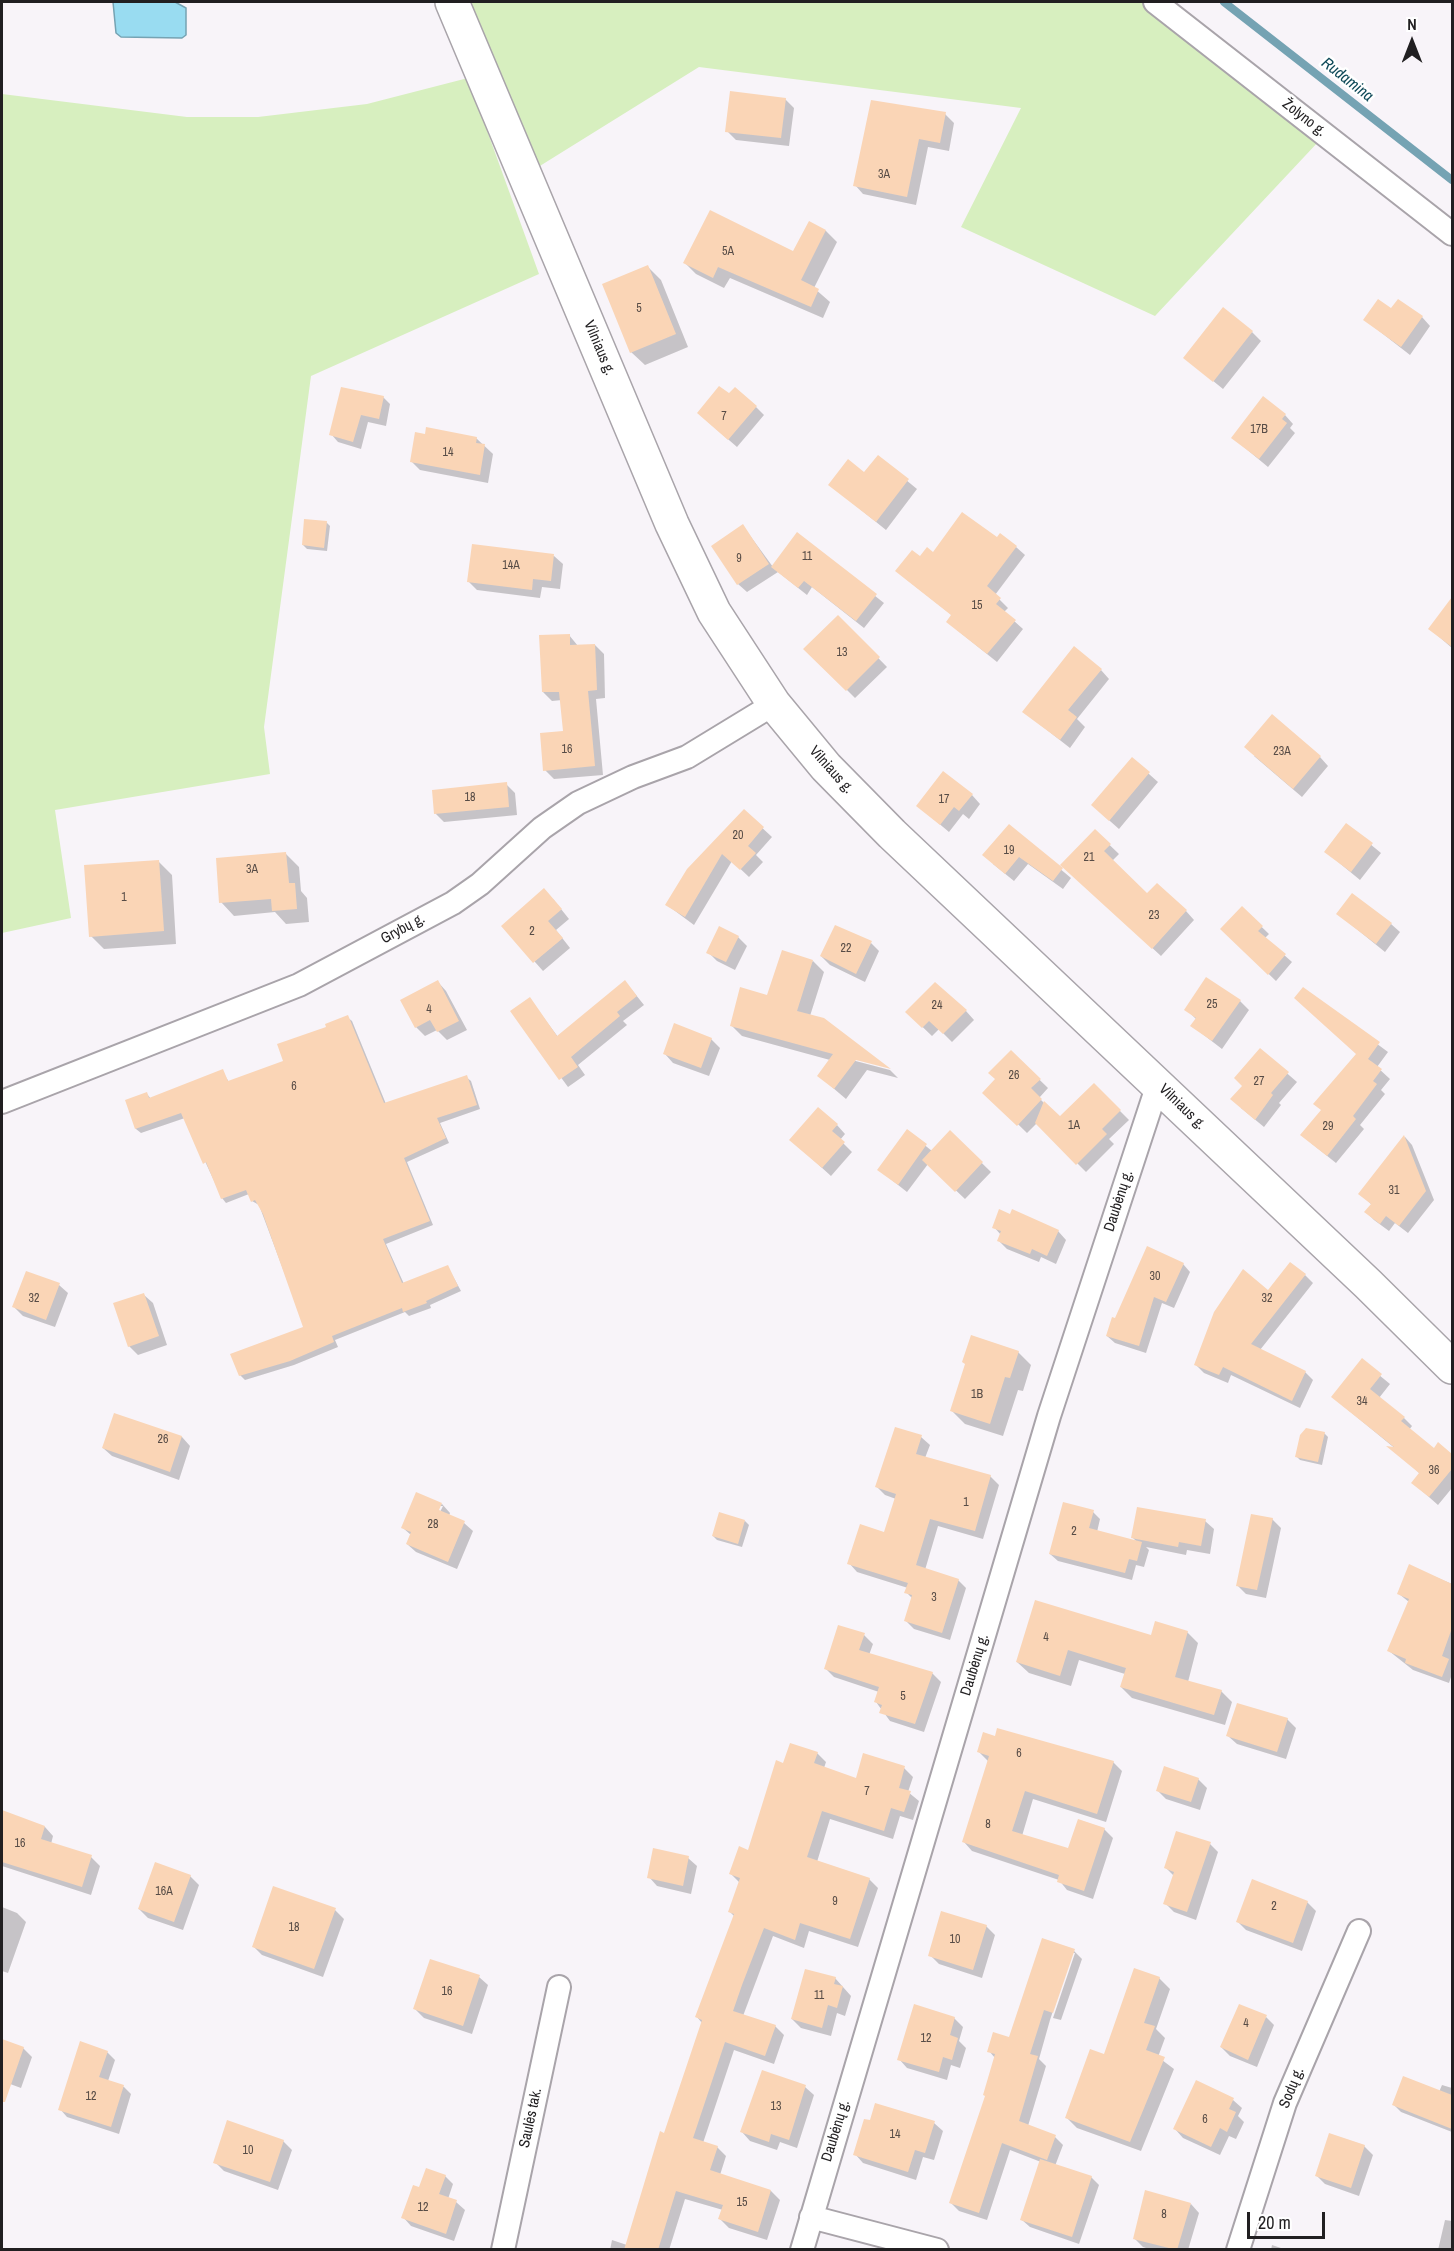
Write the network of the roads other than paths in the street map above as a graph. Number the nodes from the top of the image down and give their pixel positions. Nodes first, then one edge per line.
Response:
1 (452, 2) edge
2 (1155, 2) edge
3 (1452, 234) edge
4 (774, 704) junction
5 (1158, 1084) junction
6 (2, 1102) edge
7 (1452, 1368) edge
8 (1359, 1932) dead end
9 (559, 1987) dead end
10 (811, 2217) junction
11 (503, 2250) edge
12 (802, 2250) edge
13 (937, 2250) edge
14 (1238, 2250) edge

1 - 4 main road, Vilniaus g.
2 - 3 street, Žolyno g.
4 - 5 main road, Vilniaus g.
4 - 6 street, Grybų g.
5 - 7 main road, Vilniaus g.
5 - 10 street, Daubėnų g.
8 - 14 street, Sodų g.
9 - 11 street, Saulės tak.
10 - 12 street, Daubėnų g.
10 - 13 street

